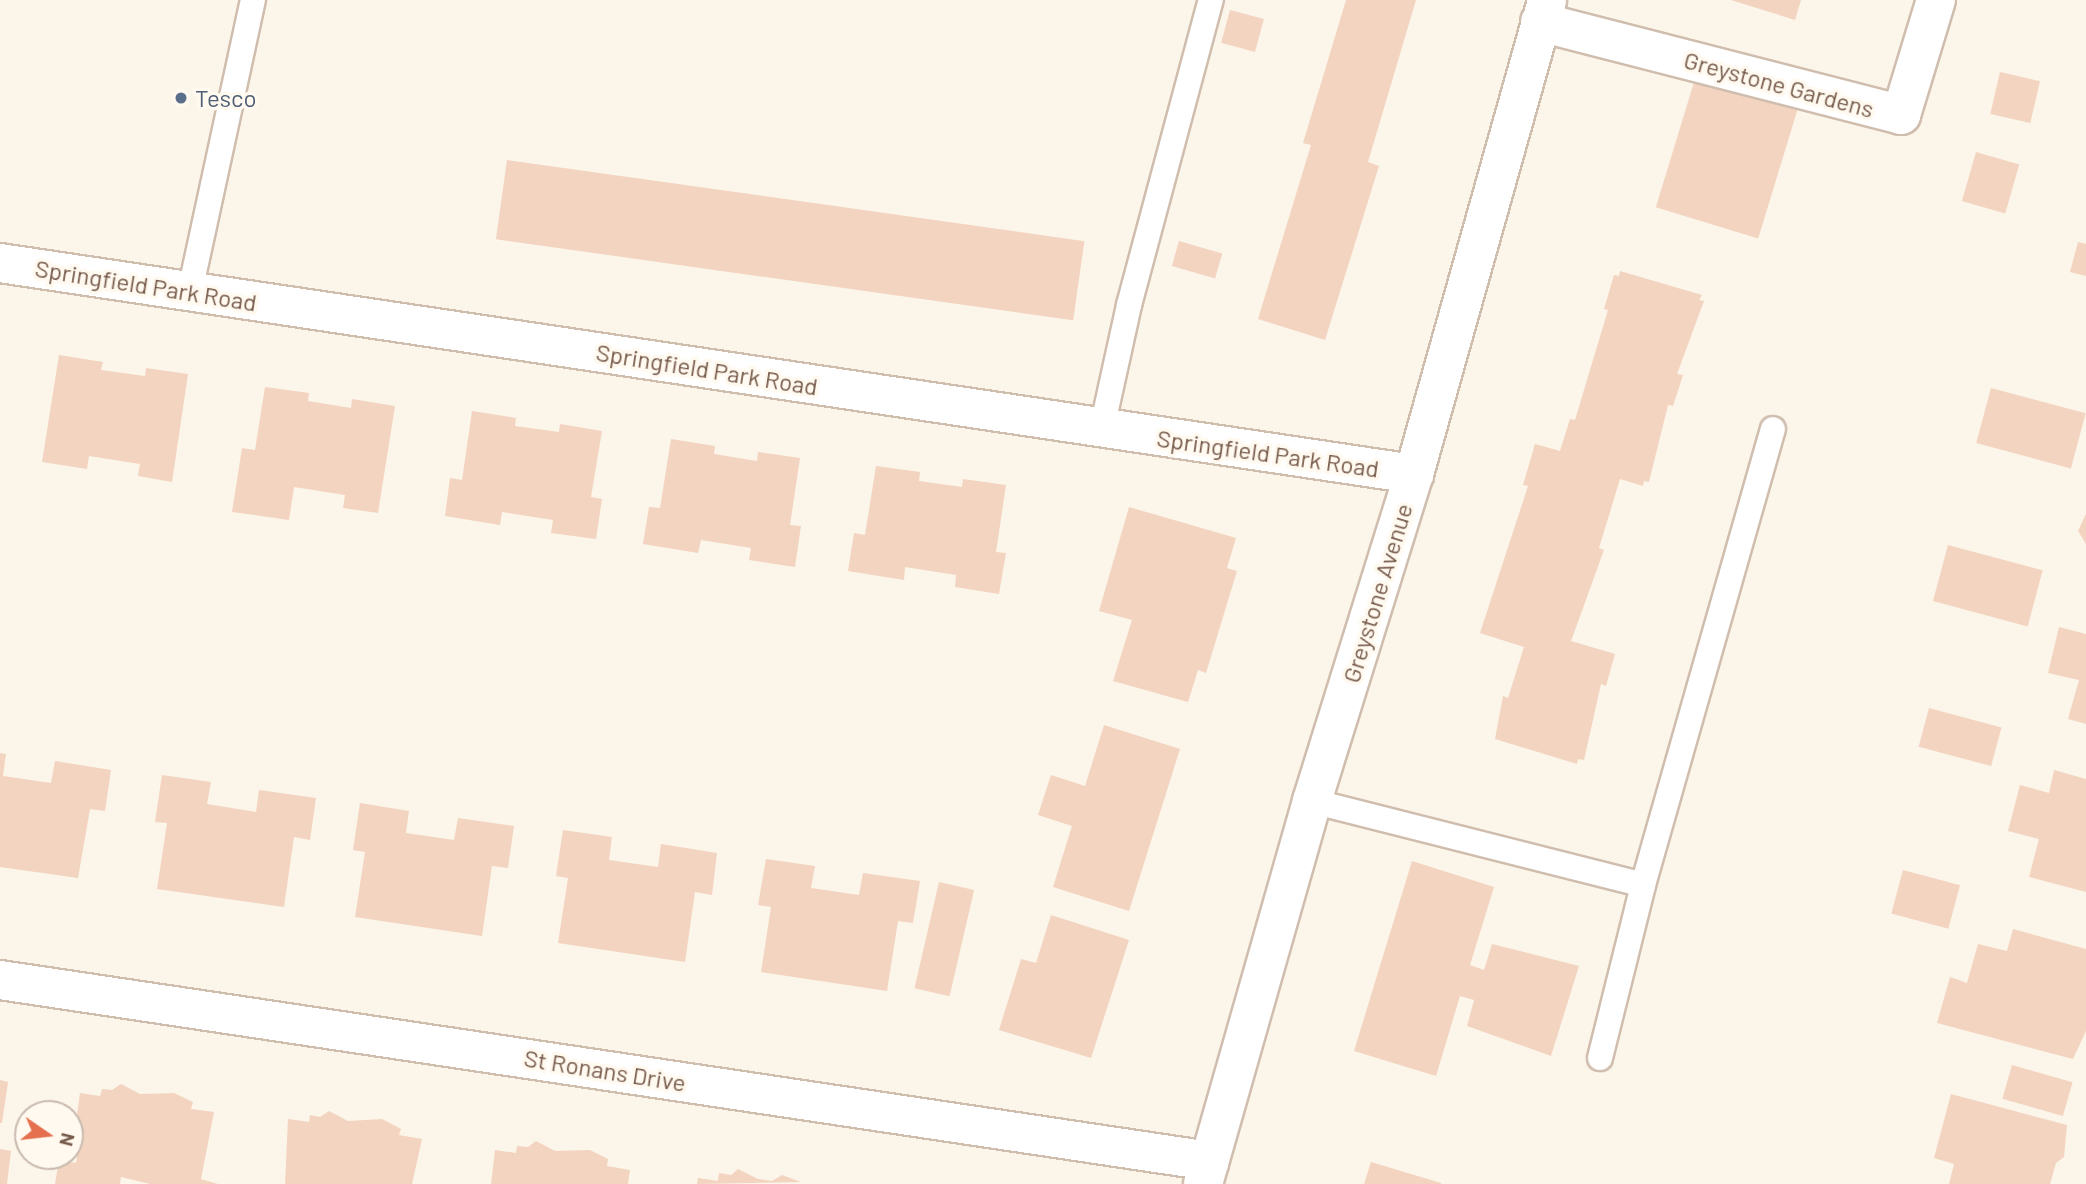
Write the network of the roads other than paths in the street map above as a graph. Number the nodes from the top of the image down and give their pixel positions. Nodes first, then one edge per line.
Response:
1 (253, 0) edge
2 (1211, 0) edge
3 (1936, 0) edge
4 (1544, 11) edge
5 (0, 263) edge
6 (190, 292) junction
7 (1102, 428) junction
8 (1773, 429) dead end
9 (1415, 474) junction
10 (1312, 801) junction
11 (1643, 885) junction
12 (0, 980) edge
13 (1600, 1058) dead end
14 (1207, 1172) edge

1 - 6 lane
2 - 7 lane
3 - 4 street, Greystone Gardens
4 - 9 street, Greystone Avenue
5 - 6 street, Springfield Park Road
6 - 7 street, Springfield Park Road
7 - 9 street, Springfield Park Road
8 - 11 lane
9 - 10 street, Greystone Avenue
10 - 11 lane
10 - 14 street, Greystone Avenue
11 - 13 lane
12 - 14 street, St Ronans Drive

